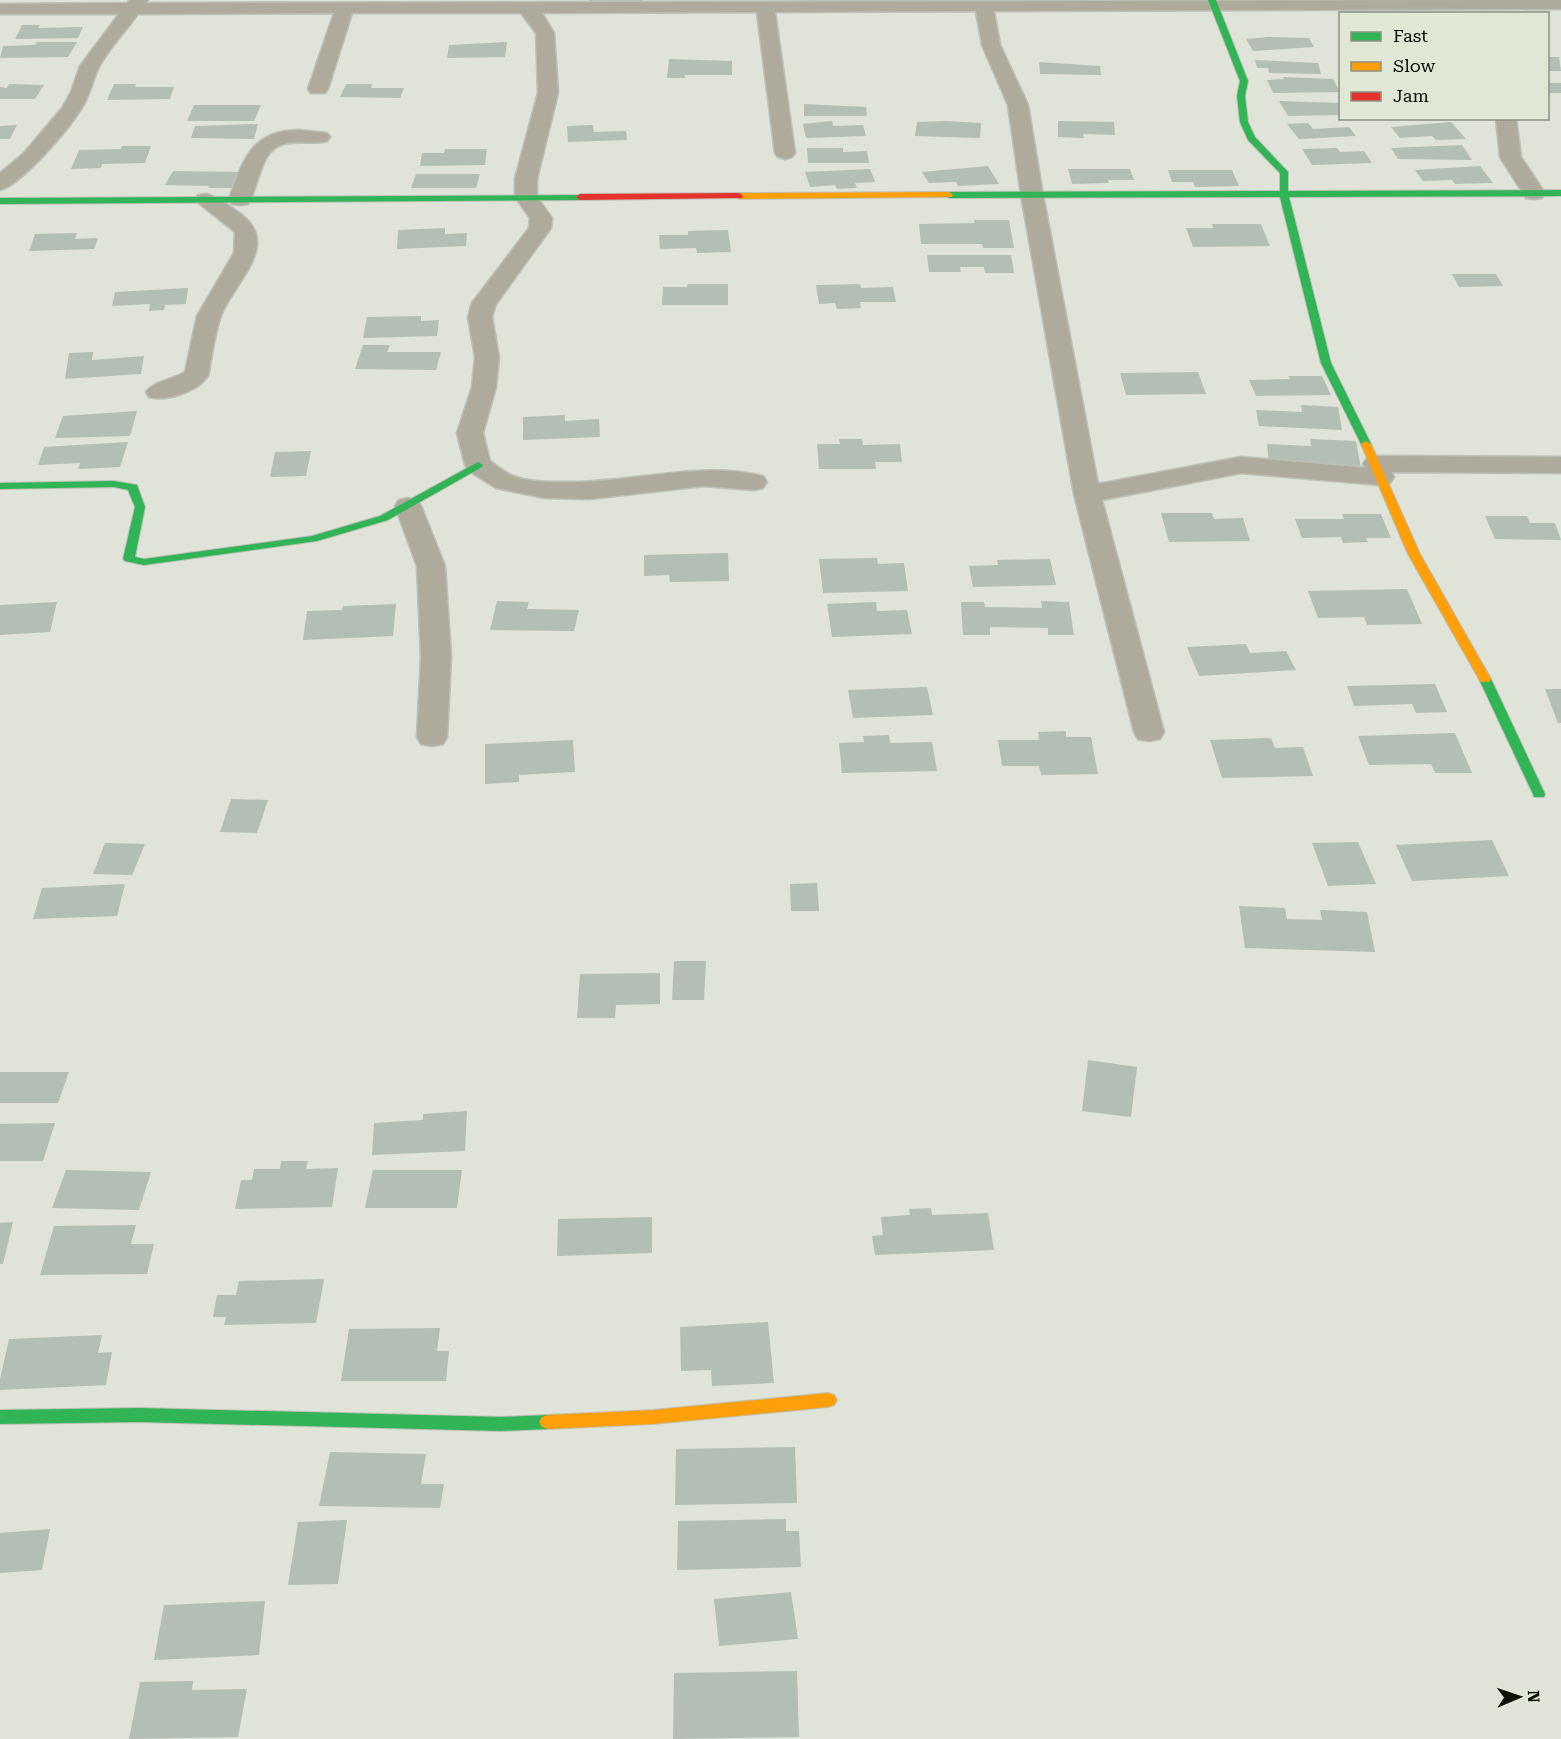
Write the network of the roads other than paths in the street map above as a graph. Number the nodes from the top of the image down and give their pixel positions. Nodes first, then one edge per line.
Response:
1 (1213, 2) edge
2 (136, 4) edge
3 (1561, 4) edge
4 (330, 5) edge
5 (984, 6) junction
6 (765, 7) junction
7 (527, 8) junction
8 (0, 9) edge
9 (1438, 9) edge
10 (318, 89) dead end
11 (1507, 120) edge
12 (320, 136) dead end
13 (785, 153) dead end
14 (0, 184) edge
15 (1284, 193) junction
16 (1534, 193) junction
17 (1561, 194) edge
18 (1032, 195) junction
19 (526, 197) junction
20 (240, 199) junction
21 (206, 200) junction
22 (0, 201) edge
23 (158, 392) dead end
24 (478, 465) junction
25 (1561, 465) edge
26 (1378, 471) junction
27 (754, 482) dead end
28 (0, 486) edge
29 (1087, 494) junction
30 (408, 506) junction
31 (1149, 732) dead end
32 (432, 737) dead end
33 (1539, 794) dead end
34 (828, 1400) dead end
35 (0, 1417) edge

1 - 5 street
1 - 9 street
1 - 15 street
2 - 4 street
2 - 8 street
2 - 14 street
3 - 9 street
4 - 7 street
4 - 10 street
5 - 6 street
5 - 18 street
6 - 7 street
6 - 13 street
7 - 19 street
11 - 16 street
12 - 20 street
15 - 16 street
15 - 18 street
15 - 26 street
16 - 17 street
18 - 19 street
18 - 29 street
19 - 20 street
19 - 24 street
20 - 21 street
21 - 22 street
21 - 23 street
24 - 27 street
24 - 30 street
25 - 26 street
26 - 29 street
26 - 33 street
28 - 30 street
29 - 31 street
30 - 32 street
34 - 35 street

